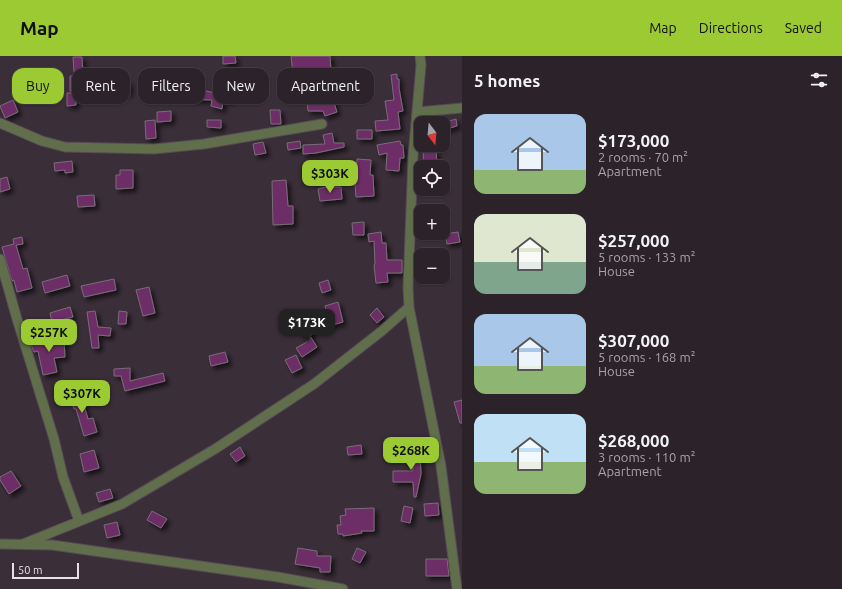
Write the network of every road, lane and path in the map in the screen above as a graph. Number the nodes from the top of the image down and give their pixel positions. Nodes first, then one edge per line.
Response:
1 (420, 56) edge
2 (462, 108) edge
3 (417, 112) junction
4 (0, 124) edge
5 (322, 124) dead end
6 (0, 259) edge
7 (409, 308) junction
8 (79, 521) junction
9 (0, 544) edge
10 (23, 544) junction
11 (343, 589) edge
12 (457, 589) edge

1 - 3 street
2 - 3 street
3 - 7 street
4 - 5 street
6 - 8 street
7 - 8 street
7 - 12 street
8 - 10 street
9 - 10 street
10 - 11 street

